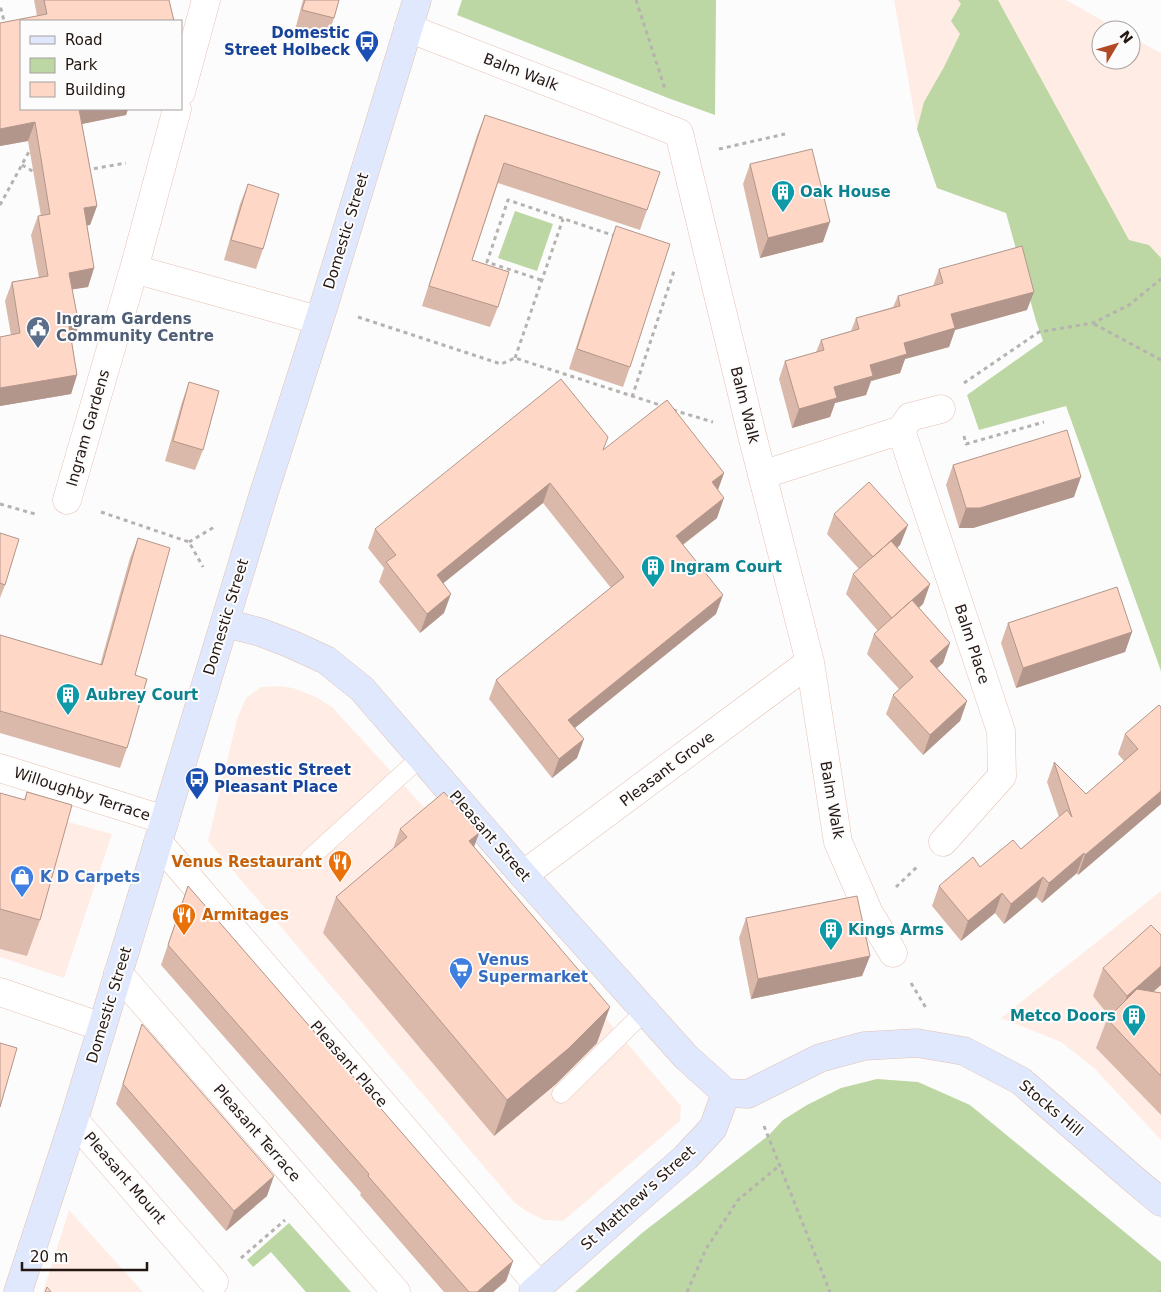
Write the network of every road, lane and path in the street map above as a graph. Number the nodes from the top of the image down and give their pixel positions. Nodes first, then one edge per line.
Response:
1 (206, 0) edge
2 (416, 0) edge
3 (636, 0) edge
4 (0, 8) edge
5 (5, 28) edge
6 (408, 28) junction
7 (182, 88) edge
8 (177, 110) edge
9 (784, 134) dead end
10 (29, 141) edge
11 (682, 145) junction
12 (164, 156) junction
13 (22, 165) junction
14 (81, 171) edge
15 (37, 174) dead end
16 (0, 205) edge
17 (563, 219) junction
18 (616, 237) edge
19 (676, 267) dead end
20 (134, 270) junction
21 (1161, 279) edge
22 (541, 280) junction
23 (321, 313) junction
24 (1093, 324) junction
25 (514, 358) junction
26 (1161, 360) edge
27 (632, 397) junction
28 (946, 407) junction
29 (1044, 422) dead end
30 (901, 430) junction
31 (752, 434) junction
32 (762, 474) junction
33 (68, 500) junction
34 (0, 504) edge
35 (226, 618) junction
36 (810, 662) junction
37 (421, 757) junction
38 (0, 768) edge
39 (161, 831) junction
40 (943, 842) joint
41 (309, 858) dead end
42 (524, 875) junction
43 (869, 913) junction
44 (892, 952) joint
45 (118, 973) junction
46 (0, 992) edge
47 (645, 1011) junction
48 (102, 1027) junction
49 (950, 1049) junction
50 (561, 1094) dead end
51 (737, 1094) junction
52 (74, 1120) junction
53 (780, 1165) junction
54 (313, 1196) junction
55 (1161, 1202) edge
56 (214, 1282) joint
57 (537, 1289) edge
58 (18, 1292) edge
59 (396, 1292) edge
60 (687, 1292) edge
61 (830, 1292) edge

1 - 7 street
2 - 6 street, Domestic Street
3 - 11 path
4 - 5 path
6 - 11 street, Balm Walk
6 - 23 street, Domestic Street
8 - 12 street, Ingram Gardens
9 - 11 path
10 - 13 path
11 - 31 street, Balm Walk
12 - 14 path
12 - 20 street, Ingram Gardens
13 - 15 path
13 - 16 path
17 - 18 path
17 - 22 path
17 - 22 path
19 - 27 path
20 - 23 street
20 - 33 street, Ingram Gardens
21 - 24 path
22 - 25 path
23 - 25 path
23 - 35 street, Domestic Street
24 - 26 path
24 - 28 path
25 - 27 path
27 - 31 path
28 - 29 path
28 - 30 street
30 - 32 street
30 - 40 street, Balm Place
31 - 32 street, Balm Walk
32 - 36 street, Balm Walk
33 - 34 path
33 - 35 path
35 - 37 street, Pleasant Street
35 - 39 street, Domestic Street
36 - 42 street, Pleasant Grove
36 - 43 street, Balm Walk
37 - 41 lane
37 - 42 street, Pleasant Street
38 - 39 street, Willoughby Terrace
39 - 45 street, Domestic Street
39 - 57 street, Pleasant Place
40 - 43 path
42 - 47 street, Pleasant Street
43 - 44 street, Balm Walk
44 - 49 path
45 - 48 street, Domestic Street
45 - 54 street, Pleasant Terrace
46 - 48 street
47 - 50 lane
47 - 51 street, Pleasant Street
48 - 52 street, Domestic Street
49 - 51 street, Stocks Hill
49 - 55 street, Stocks Hill
51 - 53 path
51 - 57 street, St Matthew's Street
52 - 56 street, Pleasant Mount
52 - 58 street, Domestic Street
53 - 60 path
53 - 61 path
54 - 56 path
54 - 59 street, Pleasant Terrace

